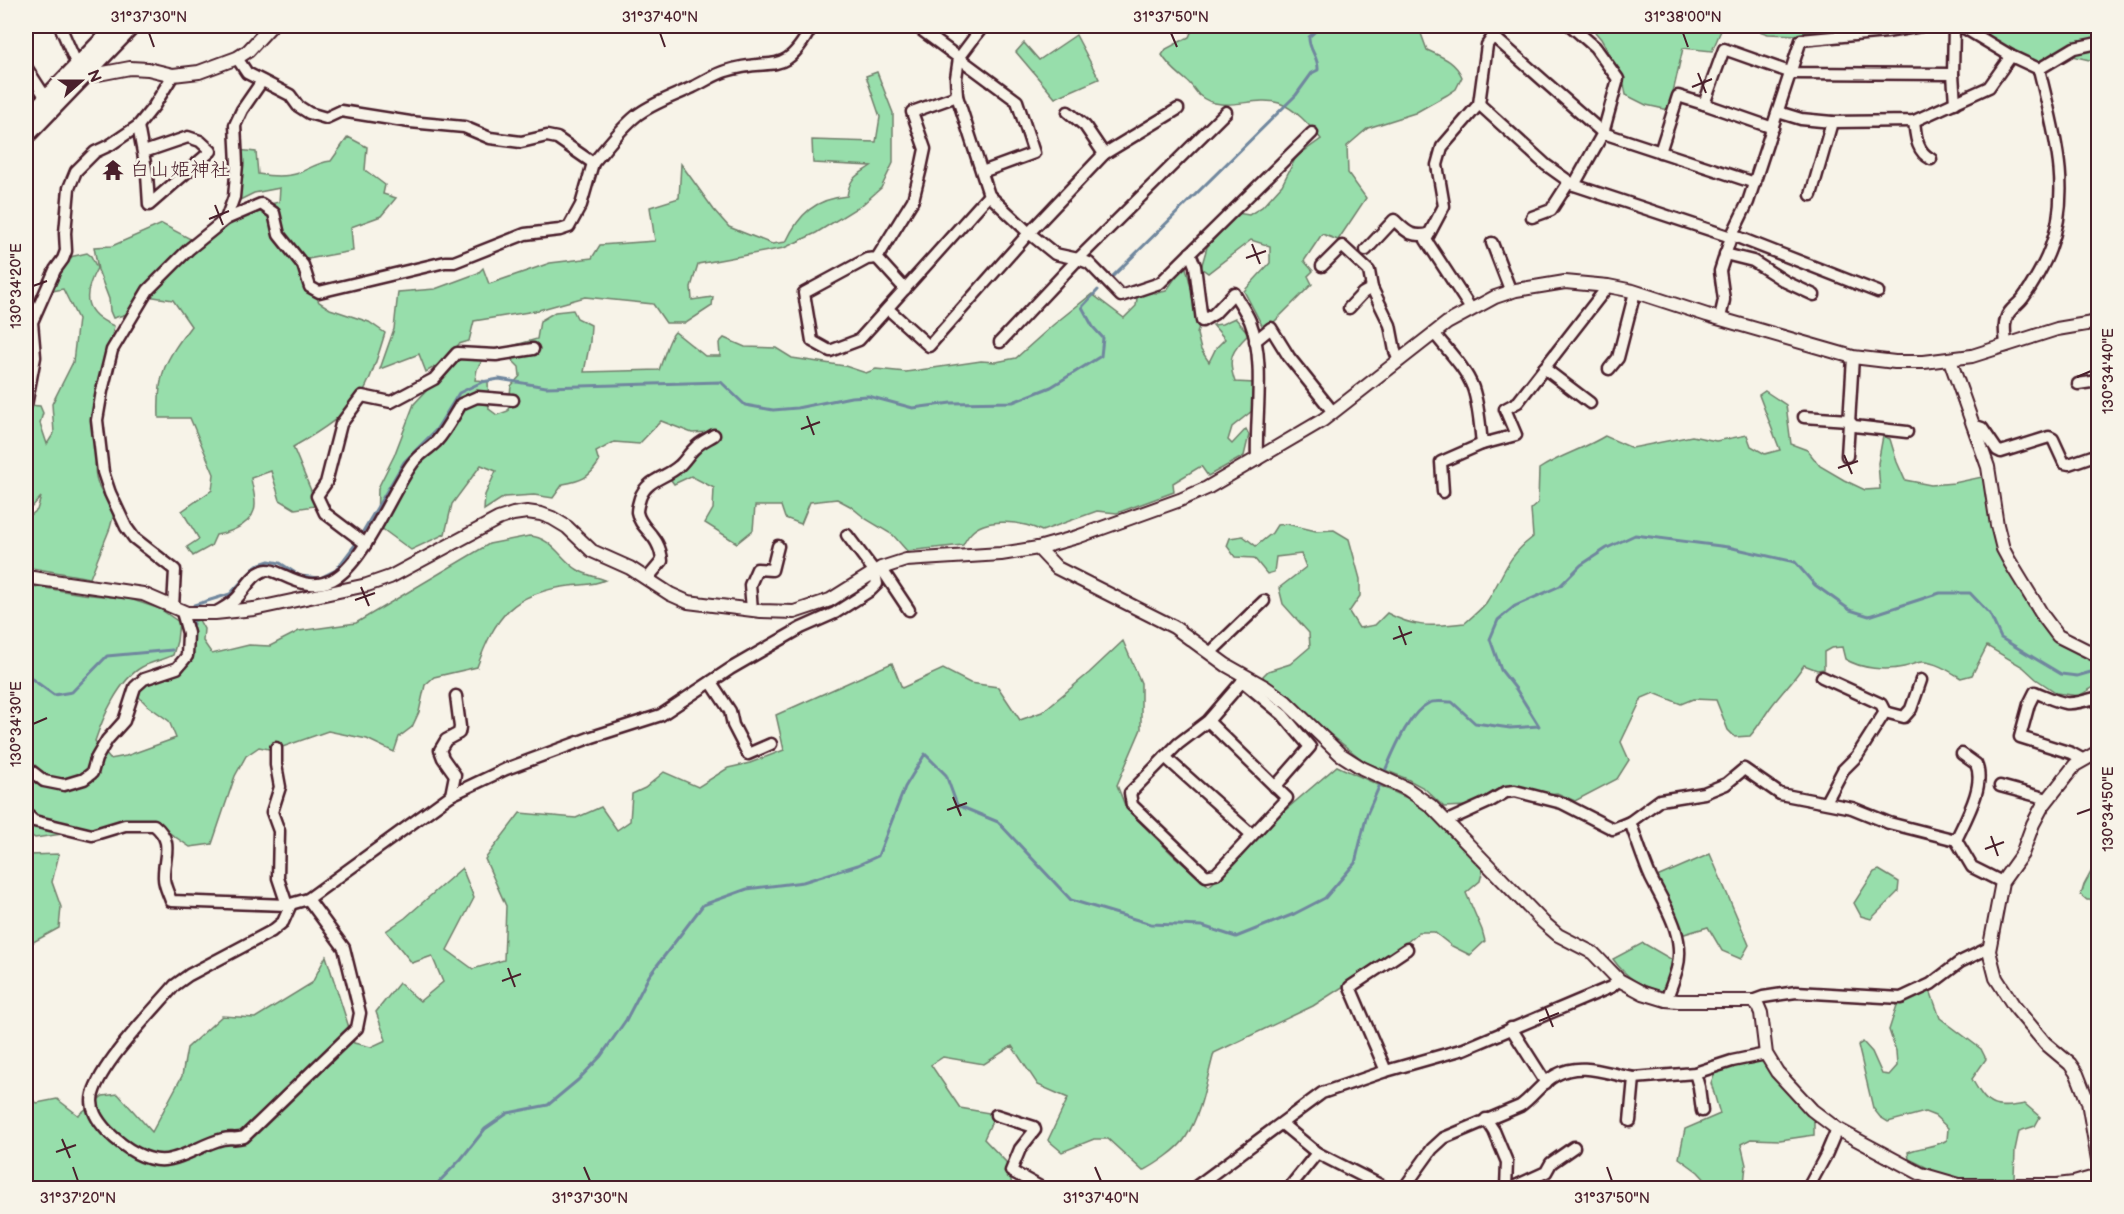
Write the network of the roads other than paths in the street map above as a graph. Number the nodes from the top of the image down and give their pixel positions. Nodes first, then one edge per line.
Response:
1 (60, 26) edge
2 (116, 26) edge
3 (132, 26) edge
4 (271, 26) edge
5 (812, 26) edge
6 (916, 26) edge
7 (983, 26) edge
8 (1500, 26) edge
9 (1571, 26) edge
10 (1921, 26) edge
11 (1954, 26) edge
12 (1962, 26) edge
13 (1493, 36) junction
14 (2098, 43) edge
15 (2011, 56) junction
16 (237, 58) junction
17 (959, 58) junction
18 (26, 67) edge
19 (2039, 69) junction
20 (79, 71) junction
21 (1792, 73) junction
22 (1953, 74) junction
23 (173, 75) junction
24 (262, 81) junction
25 (957, 96) junction
26 (46, 98) junction
27 (1955, 103) junction
28 (1479, 104) junction
29 (1704, 104) junction
30 (1179, 109) dead end
31 (1068, 112) dead end
32 (1226, 112) dead end
33 (1778, 112) junction
34 (26, 119) edge
35 (1914, 121) junction
36 (1832, 122) junction
37 (138, 126) junction
38 (1773, 128) junction
39 (1312, 133) dead end
40 (1603, 133) junction
41 (26, 136) edge
42 (144, 152) junction
43 (1660, 152) junction
44 (1104, 154) junction
45 (1931, 159) dead end
46 (593, 163) junction
47 (982, 172) junction
48 (1755, 183) junction
49 (1572, 184) junction
50 (989, 195) junction
51 (1810, 195) dead end
52 (1532, 217) dead end
53 (226, 219) junction
54 (1029, 233) junction
55 (1429, 234) junction
56 (1731, 236) junction
57 (1492, 243) dead end
58 (1366, 250) dead end
59 (1190, 253) junction
60 (1725, 254) junction
61 (877, 258) junction
62 (1078, 259) junction
63 (1322, 266) dead end
64 (1608, 286) junction
65 (1372, 288) junction
66 (905, 289) junction
67 (1510, 292) junction
68 (1635, 292) junction
69 (1878, 292) dead end
70 (1814, 295) dead end
71 (1349, 308) dead end
72 (888, 309) junction
73 (1471, 309) junction
74 (1720, 318) junction
75 (29, 322) edge
76 (2098, 322) edge
77 (1434, 333) junction
78 (1255, 341) junction
79 (1000, 342) dead end
80 (2006, 346) junction
81 (533, 349) dead end
82 (1853, 357) junction
83 (1950, 360) junction
84 (1399, 361) junction
85 (1544, 368) junction
86 (1609, 369) dead end
87 (2098, 381) edge
88 (2078, 384) dead end
89 (513, 400) dead end
90 (1590, 402) dead end
91 (26, 405) edge
92 (1333, 412) junction
93 (1804, 417) dead end
94 (1848, 420) junction
95 (1973, 425) junction
96 (1907, 432) dead end
97 (714, 435) dead end
98 (1482, 444) junction
99 (2098, 454) edge
100 (1847, 456) dead end
101 (1257, 460) junction
102 (1443, 492) dead end
103 (847, 535) dead end
104 (366, 544) junction
105 (778, 546) dead end
106 (1038, 548) junction
107 (878, 570) junction
108 (26, 577) edge
109 (647, 579) junction
110 (1264, 601) dead end
111 (752, 610) junction
112 (909, 610) dead end
113 (181, 611) junction
114 (215, 613) junction
115 (1210, 653) junction
116 (2098, 656) edge
117 (1822, 677) dead end
118 (1244, 679) junction
119 (1921, 680) dead end
120 (711, 682) junction
121 (456, 696) dead end
122 (2098, 704) edge
123 (1885, 712) junction
124 (1208, 721) junction
125 (771, 744) dead end
126 (276, 748) dead end
127 (2098, 752) edge
128 (1962, 754) dead end
129 (1165, 757) junction
130 (2082, 759) junction
131 (26, 767) edge
132 (1275, 786) junction
133 (2001, 786) dead end
134 (451, 795) junction
135 (2048, 799) junction
136 (1826, 802) junction
137 (26, 814) edge
138 (1447, 821) junction
139 (1630, 822) junction
140 (1252, 835) junction
141 (1956, 840) junction
142 (2002, 882) junction
143 (308, 899) junction
144 (289, 904) junction
145 (1989, 948) junction
146 (1407, 949) dead end
147 (1619, 980) junction
148 (1666, 1000) junction
149 (1752, 1001) junction
150 (1511, 1028) junction
151 (1766, 1054) junction
152 (1386, 1071) junction
153 (1695, 1073) junction
154 (1634, 1078) junction
155 (1546, 1083) junction
156 (1701, 1112) dead end
157 (996, 1115) dead end
158 (1486, 1119) junction
159 (1630, 1121) dead end
160 (1282, 1124) junction
161 (1837, 1129) junction
162 (1574, 1147) dead end
163 (1317, 1153) junction
164 (2098, 1160) edge
165 (2098, 1176) edge
166 (1042, 1188) edge
167 (1194, 1188) edge
168 (1289, 1188) edge
169 (1386, 1188) edge
170 (1404, 1188) edge
171 (1506, 1188) edge
172 (1511, 1188) edge
173 (1808, 1188) edge

1 - 20 street
2 - 20 main road
3 - 20 main road
4 - 16 street
5 - 46 street
6 - 17 street
7 - 17 street
8 - 13 street
9 - 40 street
10 - 21 street
11 - 22 street
12 - 15 street
13 - 28 street
13 - 40 street
14 - 19 street
15 - 19 street
15 - 27 street
16 - 23 street
16 - 24 street
17 - 25 street
17 - 47 street
18 - 26 street
19 - 80 street
20 - 23 street
20 - 26 main road
20 - 41 main road
21 - 22 street
21 - 29 street
21 - 33 street
22 - 27 street
23 - 37 street
24 - 46 street
24 - 53 street
25 - 47 street
25 - 61 street
26 - 34 main road
27 - 35 street
28 - 49 street
28 - 55 street
29 - 38 street
29 - 43 street
30 - 44 street
31 - 44 street
32 - 62 street
33 - 36 street
33 - 38 street
35 - 36 street
35 - 45 street
36 - 51 street
37 - 42 street
37 - 75 street
38 - 48 street
39 - 59 street
40 - 43 street
40 - 49 street
42 - 42 street
43 - 48 street
44 - 54 street
46 - 53 street
47 - 50 street
48 - 56 street
49 - 52 street
49 - 56 street
50 - 54 street
50 - 66 street
53 - 113 street
54 - 62 street
54 - 72 street
55 - 58 street
55 - 73 street
56 - 60 street
56 - 69 street
57 - 67 street
59 - 62 street
59 - 78 street
60 - 70 street
60 - 74 street
61 - 66 street
61 - 72 street
62 - 79 street
63 - 65 street
64 - 67 street
64 - 68 street
64 - 85 street
65 - 71 street
65 - 84 street
66 - 72 street
67 - 73 street
68 - 74 street
68 - 86 street
73 - 77 street
74 - 82 street
75 - 91 street
76 - 80 street
77 - 84 street
77 - 98 street
78 - 92 street
78 - 101 street
80 - 83 street
81 - 104 street
82 - 83 street
82 - 94 street
83 - 95 street
84 - 92 street
85 - 90 street
85 - 98 street
87 - 88 street
89 - 104 street
92 - 101 street
93 - 94 street
94 - 96 street
94 - 100 street
95 - 99 street
95 - 116 street
97 - 109 street
98 - 102 street
101 - 106 street
103 - 107 street
104 - 114 street
105 - 111 street
106 - 107 street
106 - 115 street
107 - 111 street
107 - 112 street
107 - 120 street
108 - 113 street
109 - 111 street
109 - 114 street
110 - 115 street
113 - 114 street
113 - 131 street
115 - 118 street
117 - 123 street
118 - 124 street
118 - 132 street
118 - 138 street
119 - 123 street
120 - 125 street
120 - 134 street
121 - 134 street
122 - 130 street
123 - 136 street
124 - 129 street
124 - 132 street
126 - 144 street
127 - 130 street
128 - 141 street
129 - 140 street
129 - 140 street
130 - 135 street
132 - 140 street
133 - 135 street
134 - 143 street
135 - 142 street
136 - 139 street
136 - 141 street
137 - 144 street
138 - 139 street
138 - 147 street
139 - 148 street
141 - 142 street
142 - 145 street
143 - 144 street
143 - 144 street
145 - 149 street
145 - 164 street
146 - 152 street
147 - 148 street
147 - 150 street
148 - 149 street
149 - 151 street
150 - 152 street
150 - 155 street
151 - 153 street
151 - 161 street
152 - 160 street
153 - 154 street
153 - 156 street
154 - 155 street
154 - 159 street
155 - 158 street
157 - 166 street
158 - 170 street
158 - 171 street
160 - 163 street
160 - 167 street
161 - 165 street
161 - 173 street
162 - 172 street
163 - 168 street
163 - 169 street

